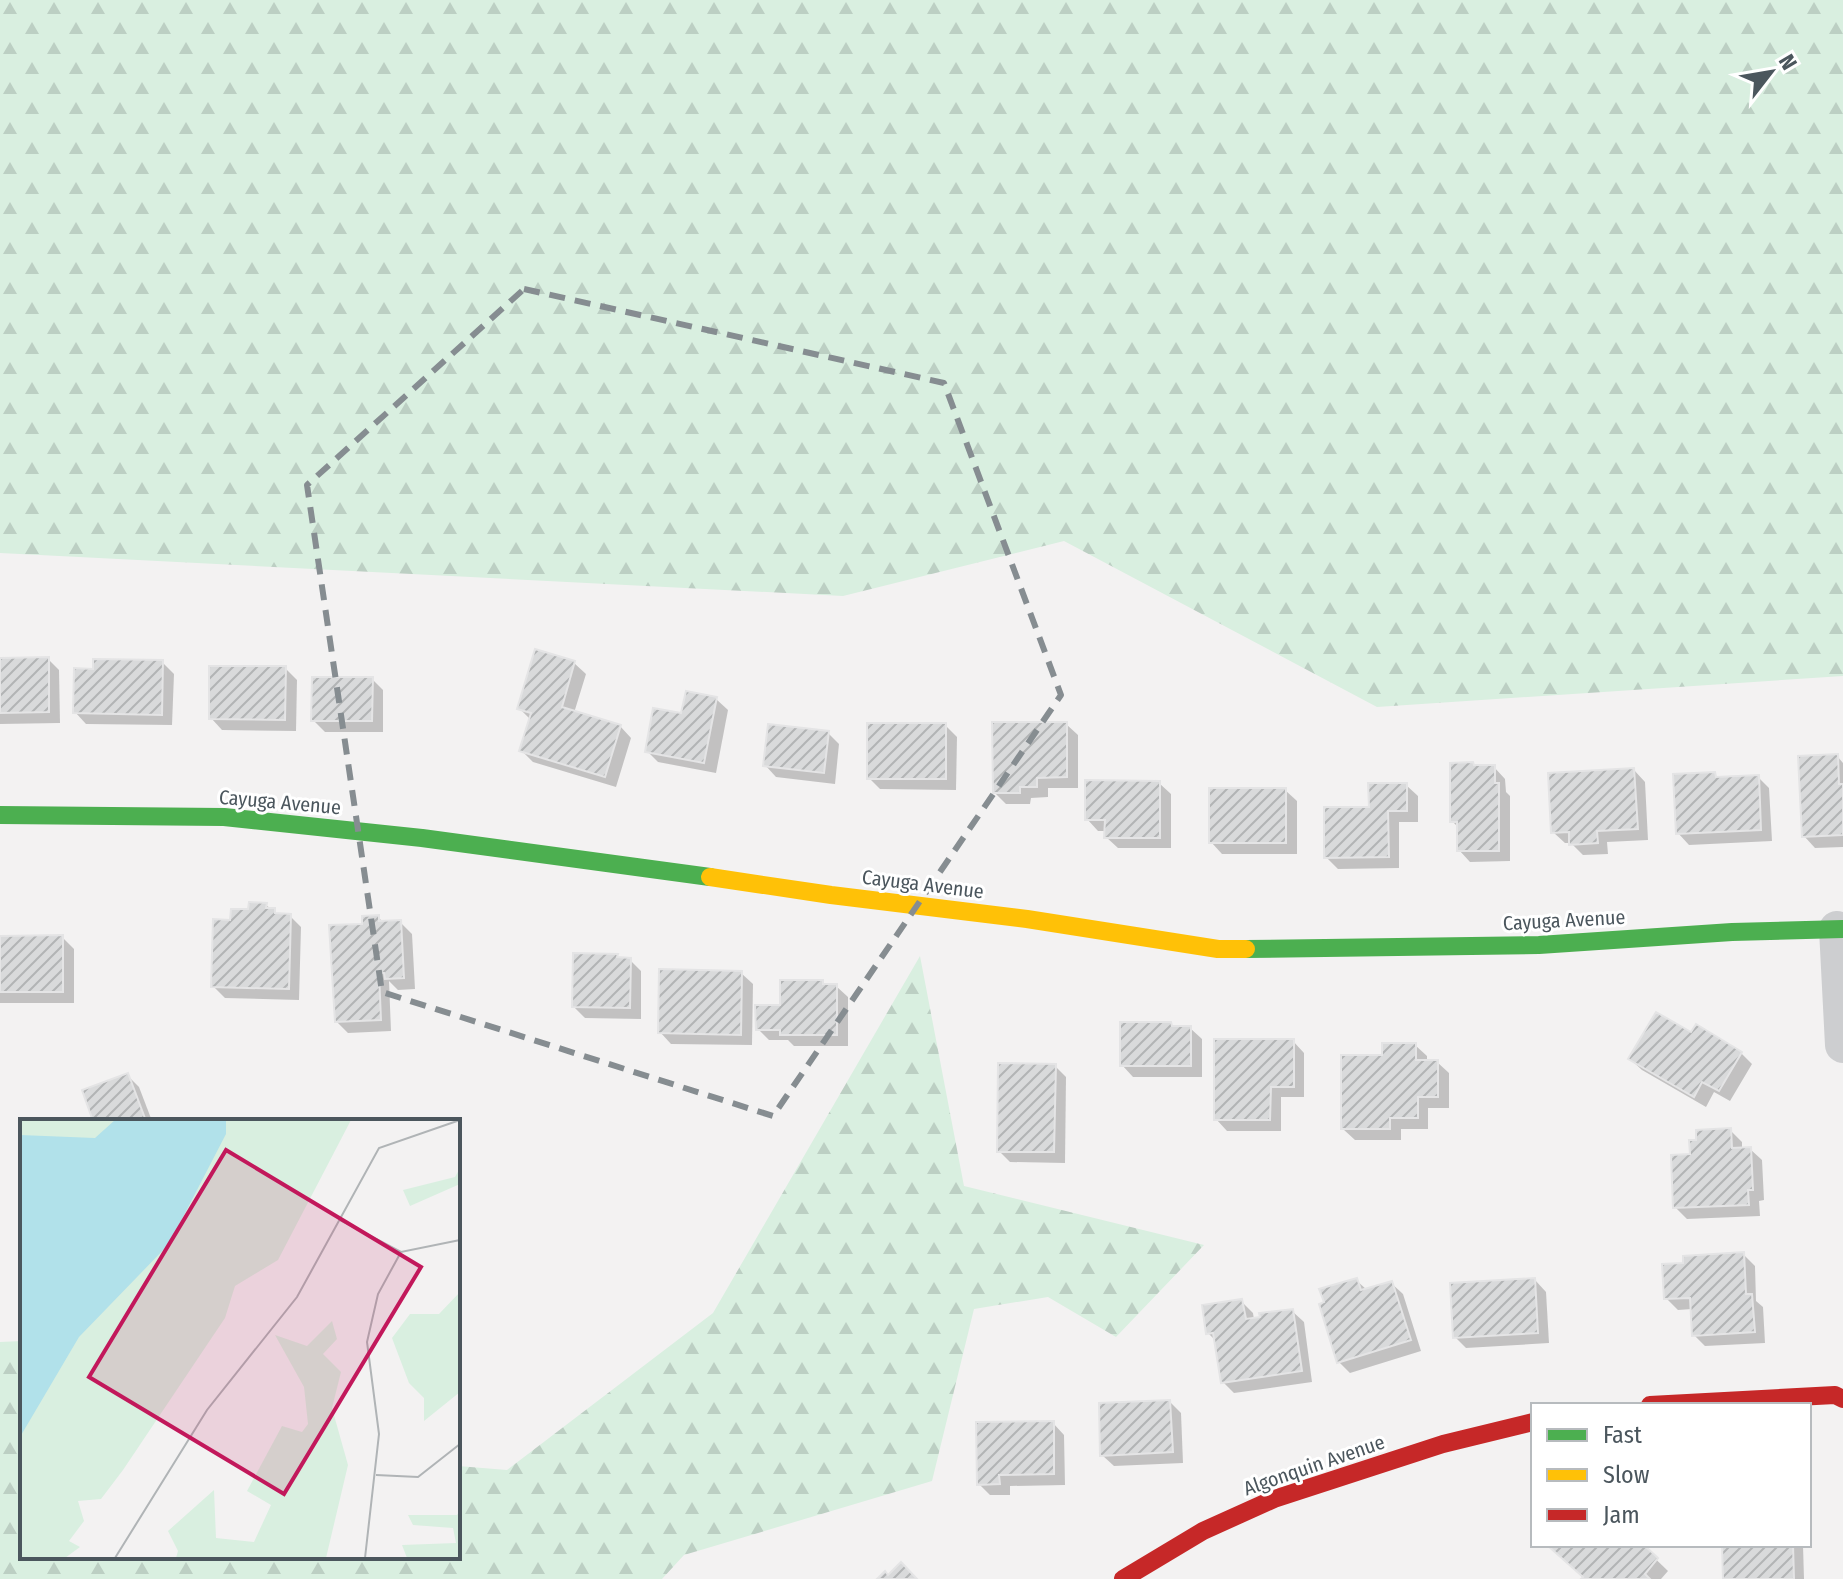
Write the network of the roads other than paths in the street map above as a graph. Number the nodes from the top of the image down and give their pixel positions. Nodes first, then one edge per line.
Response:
1 (0, 815) edge
2 (1840, 929) edge
3 (1843, 1045) edge
4 (1843, 1399) edge
5 (1687, 1403) edge
6 (1531, 1422) edge
7 (1123, 1579) edge

1 - 2 street, Cayuga Avenue
2 - 3 street
4 - 5 street
6 - 7 street, Algonquin Avenue

